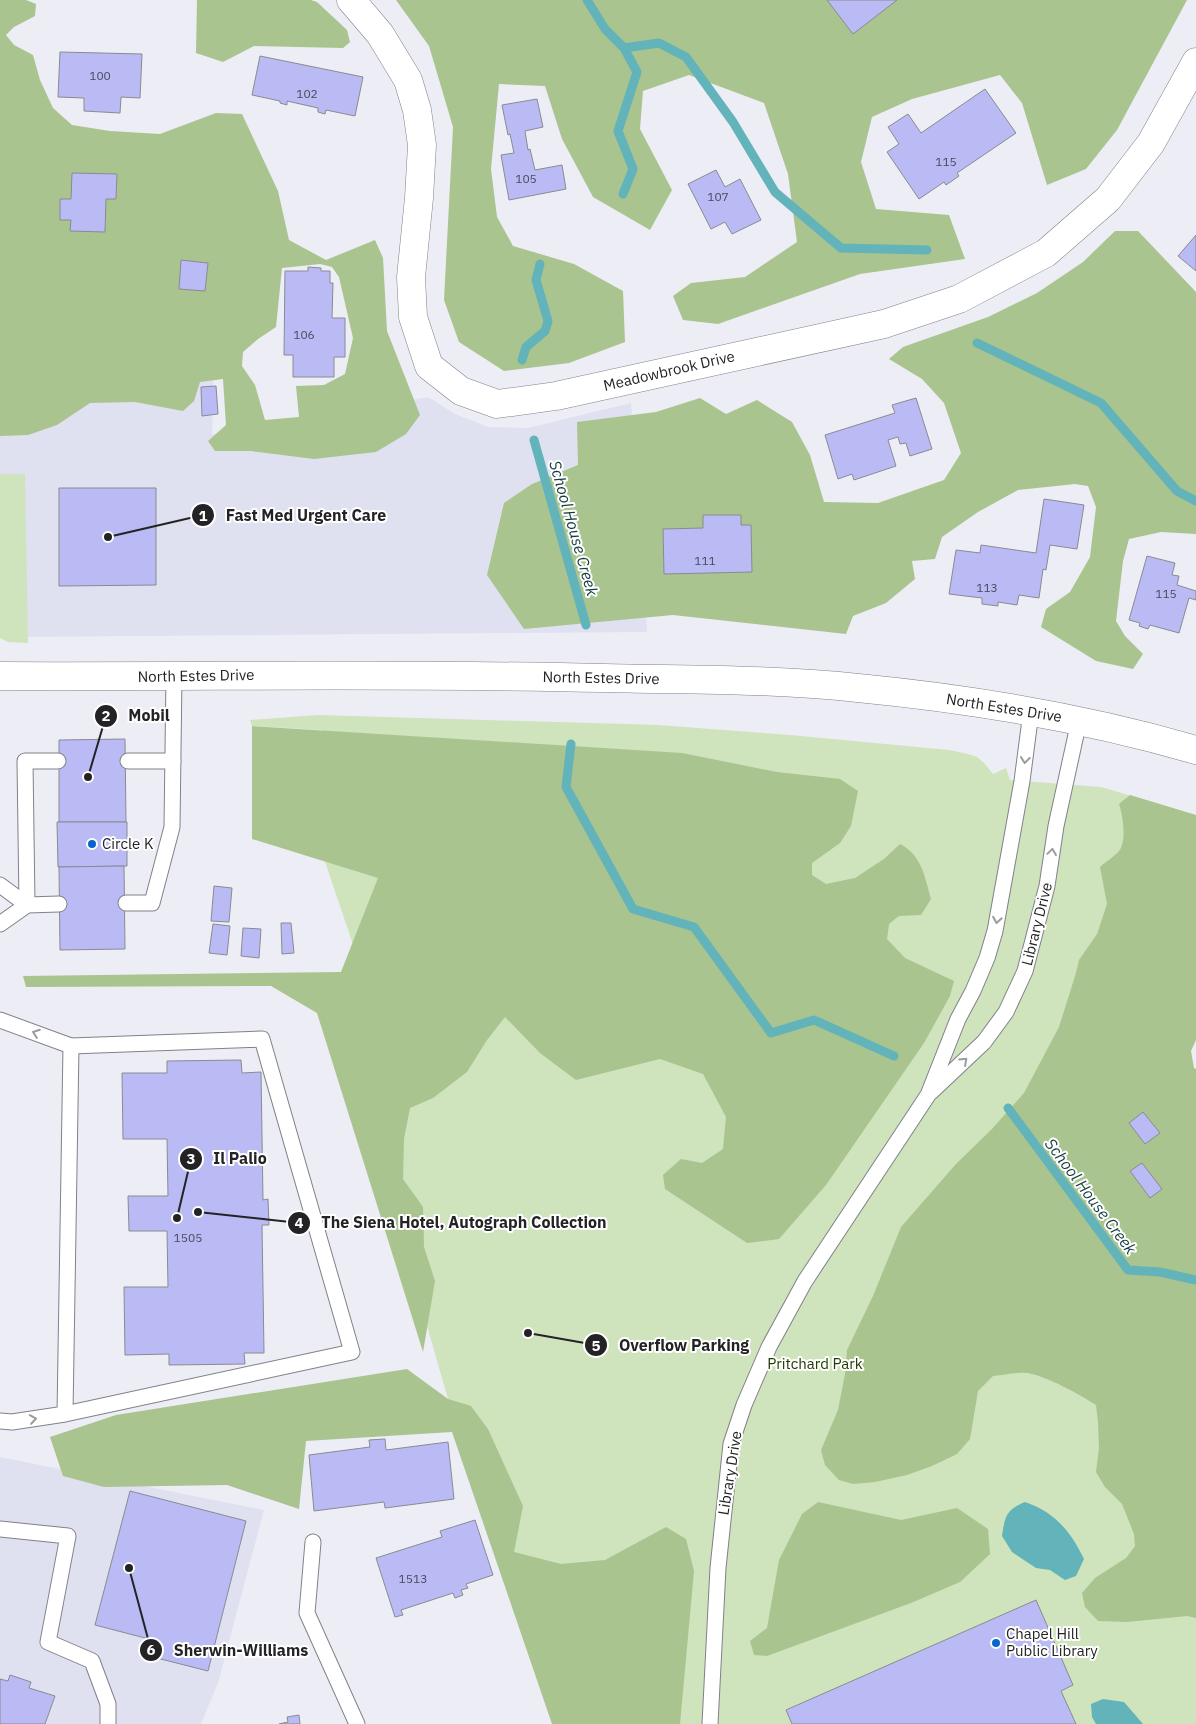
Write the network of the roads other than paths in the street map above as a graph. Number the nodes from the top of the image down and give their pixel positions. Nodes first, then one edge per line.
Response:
1 (350, 0) edge
2 (1196, 62) edge
3 (0, 676) edge
4 (174, 676) junction
5 (1031, 712) junction
6 (1079, 721) junction
7 (1196, 750) edge
8 (58, 761) dead end
9 (128, 761) dead end
10 (173, 761) junction
11 (0, 885) edge
12 (126, 903) dead end
13 (59, 904) dead end
14 (27, 905) junction
15 (0, 924) edge
16 (0, 1020) edge
17 (72, 1046) junction
18 (928, 1095) junction
19 (65, 1414) junction
20 (0, 1421) edge
21 (0, 1529) edge
22 (313, 1542) dead end
23 (108, 1724) edge
24 (357, 1724) edge
25 (710, 1724) edge

1 - 2 street, Meadowbrook Drive
3 - 4 street, North Estes Drive
4 - 5 street, North Estes Drive
4 - 10 lane
5 - 6 street, North Estes Drive
5 -> 18 lane, Library Drive
6 - 7 street, North Estes Drive
18 -> 6 lane, Library Drive
8 - 14 lane
9 - 10 lane
10 - 12 lane
11 - 14 lane
13 - 14 lane
14 - 15 lane
17 -> 16 lane
17 - 19 lane
17 - 19 lane
18 - 25 lane, Library Drive
20 -> 19 lane
21 - 23 lane
22 - 24 lane

